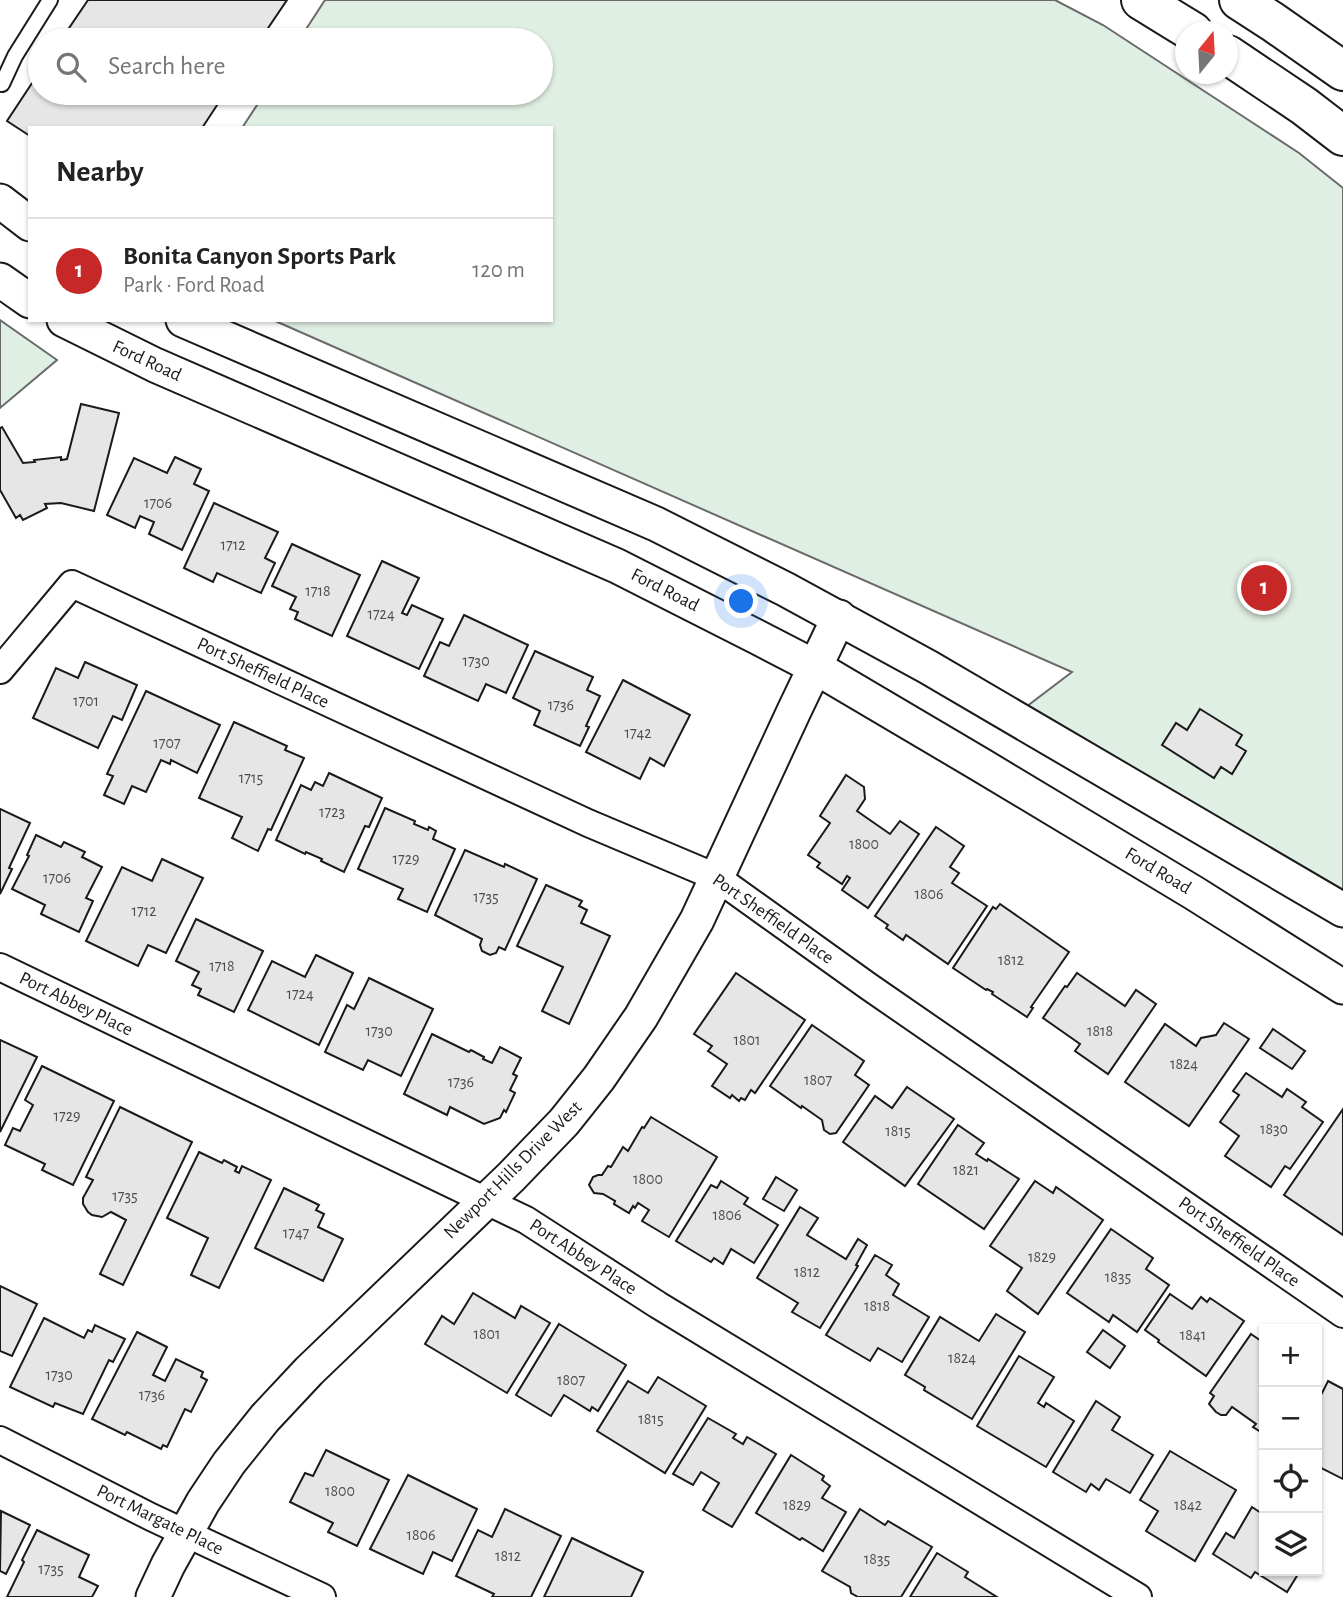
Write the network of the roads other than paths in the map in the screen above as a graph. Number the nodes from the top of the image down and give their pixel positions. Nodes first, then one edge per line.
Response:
1 (50, 0) edge
2 (1141, 0) edge
3 (1239, 0) edge
4 (1175, 21) edge
5 (32, 28) edge
6 (28, 35) edge
7 (1238, 62) edge
8 (1343, 71) edge
9 (2, 84) edge
10 (1343, 136) edge
11 (0, 201) edge
12 (28, 222) edge
13 (0, 280) edge
14 (28, 300) edge
15 (68, 322) edge
16 (188, 322) edge
17 (839, 618) junction
18 (815, 667) junction
19 (0, 670) edge
20 (716, 877) junction
21 (1343, 910) edge
22 (0, 967) edge
23 (1343, 987) edge
24 (486, 1201) junction
25 (1343, 1314) edge
26 (0, 1440) edge
27 (185, 1533) junction
28 (153, 1597) edge
29 (322, 1597) edge
30 (1138, 1597) edge

1 - 5 lane
2 - 4 main road
3 - 8 main road
6 - 9 lane
7 - 10 main road
11 - 12 street
13 - 14 street
15 - 18 street, Ford Road
16 - 17 street
17 - 18 street, Newport Hills Drive West
17 - 21 street
18 - 20 street, Newport Hills Drive West
18 - 23 street, Ford Road
19 - 20 street, Port Sheffield Place
20 - 24 street, Newport Hills Drive West
20 - 25 street, Port Sheffield Place
22 - 24 street, Port Abbey Place
24 - 27 street, Newport Hills Drive West
24 - 30 street, Port Abbey Place
26 - 27 street, Port Margate Place
27 - 28 street, Newport Hills Drive West
27 - 29 street, Port Margate Place

